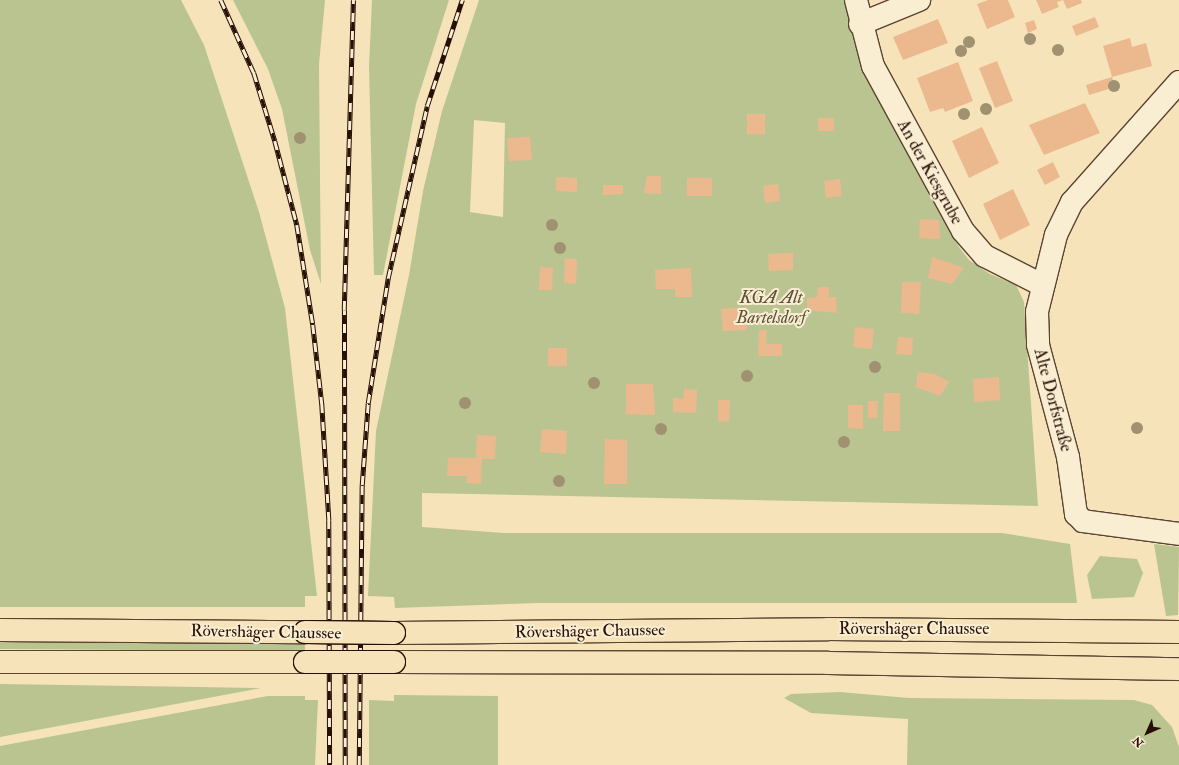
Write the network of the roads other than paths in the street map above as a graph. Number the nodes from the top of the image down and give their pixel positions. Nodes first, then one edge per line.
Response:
1 (856, 0) edge
2 (919, 0) edge
3 (860, 24) junction
4 (1179, 82) edge
5 (1042, 285) junction
6 (1179, 534) edge
7 (0, 630) edge
8 (1179, 632) edge
9 (0, 662) edge
10 (1179, 669) edge

1 - 3 street, An der Kiesgrube
2 - 3 street
3 - 5 street, An der Kiesgrube
4 - 5 street, Alte Dorfstraße
5 - 6 street, Alte Dorfstraße
7 - 8 highway, Rövershäger Chaussee, bridge
9 - 10 highway, Rövershäger Chaussee, bridge

